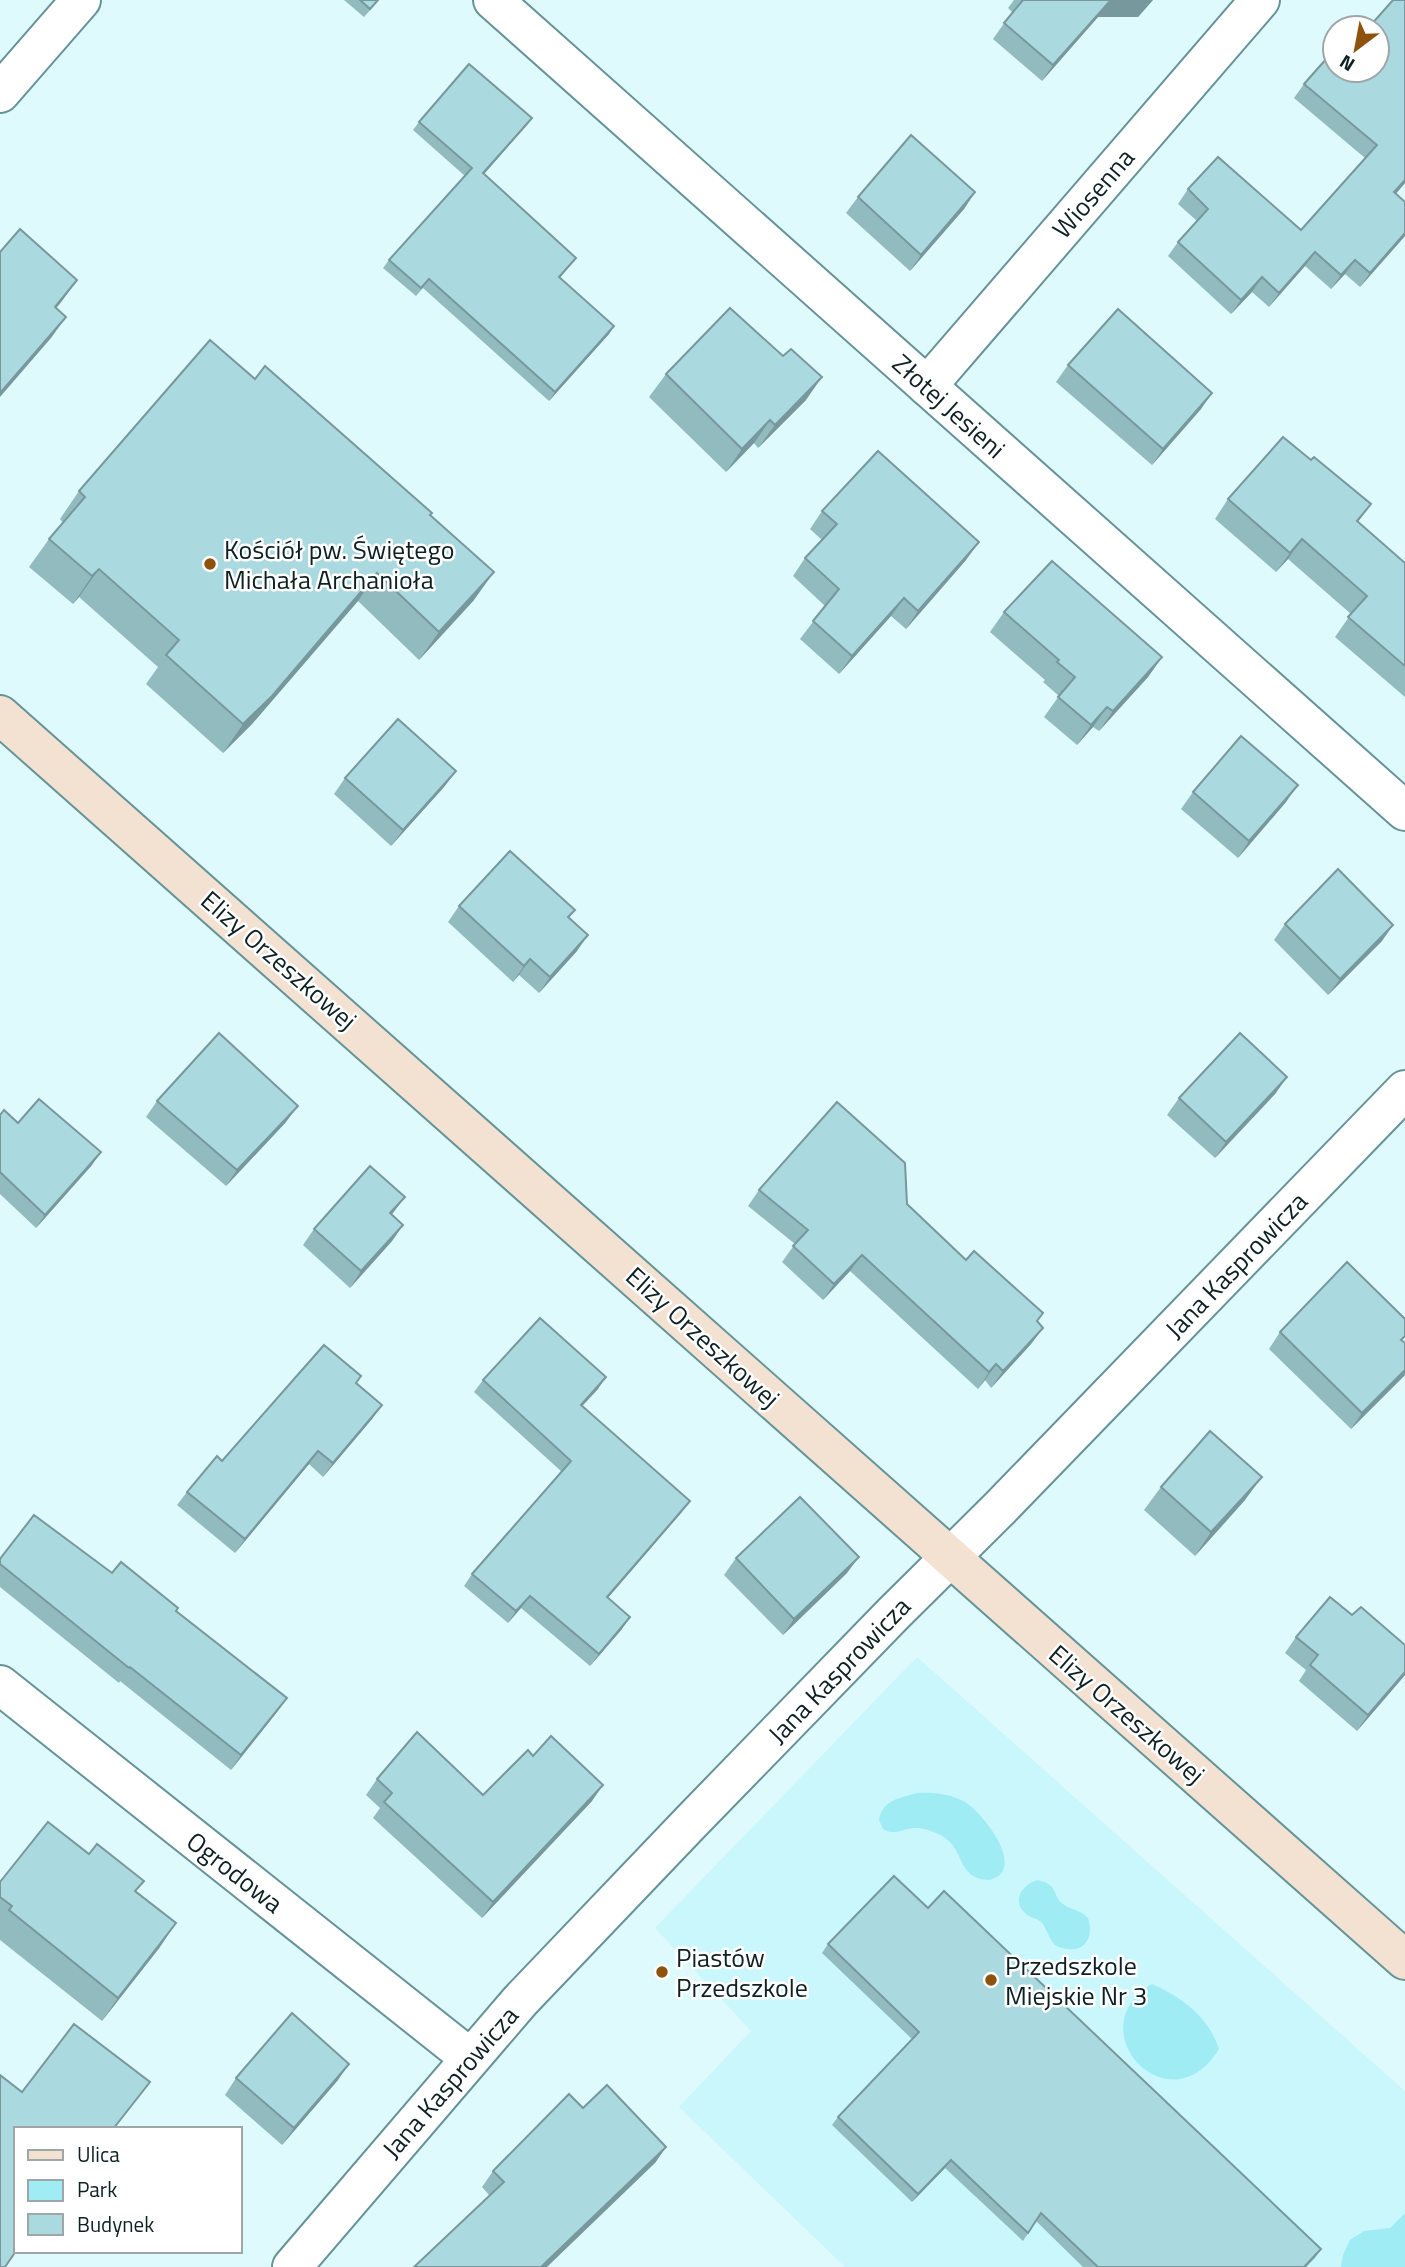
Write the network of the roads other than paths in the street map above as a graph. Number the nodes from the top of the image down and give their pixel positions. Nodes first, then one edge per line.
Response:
1 (81, 0) edge
2 (493, 0) edge
3 (1260, 0) edge
4 (0, 93) edge
5 (927, 386) junction
6 (0, 715) edge
7 (1405, 811) edge
8 (1405, 1090) edge
9 (951, 1557) junction
10 (0, 1685) edge
11 (1405, 1961) edge
12 (470, 2058) junction
13 (292, 2267) edge

1 - 4 street
2 - 5 street, Złotej Jesieni
3 - 5 street, Wiosenna
5 - 7 street, Złotej Jesieni
6 - 9 street, Elizy Orzeszkowej
8 - 9 street, Jana Kasprowicza
9 - 11 street, Elizy Orzeszkowej
9 - 12 street, Jana Kasprowicza
10 - 12 street, Ogrodowa
12 - 13 street, Jana Kasprowicza

